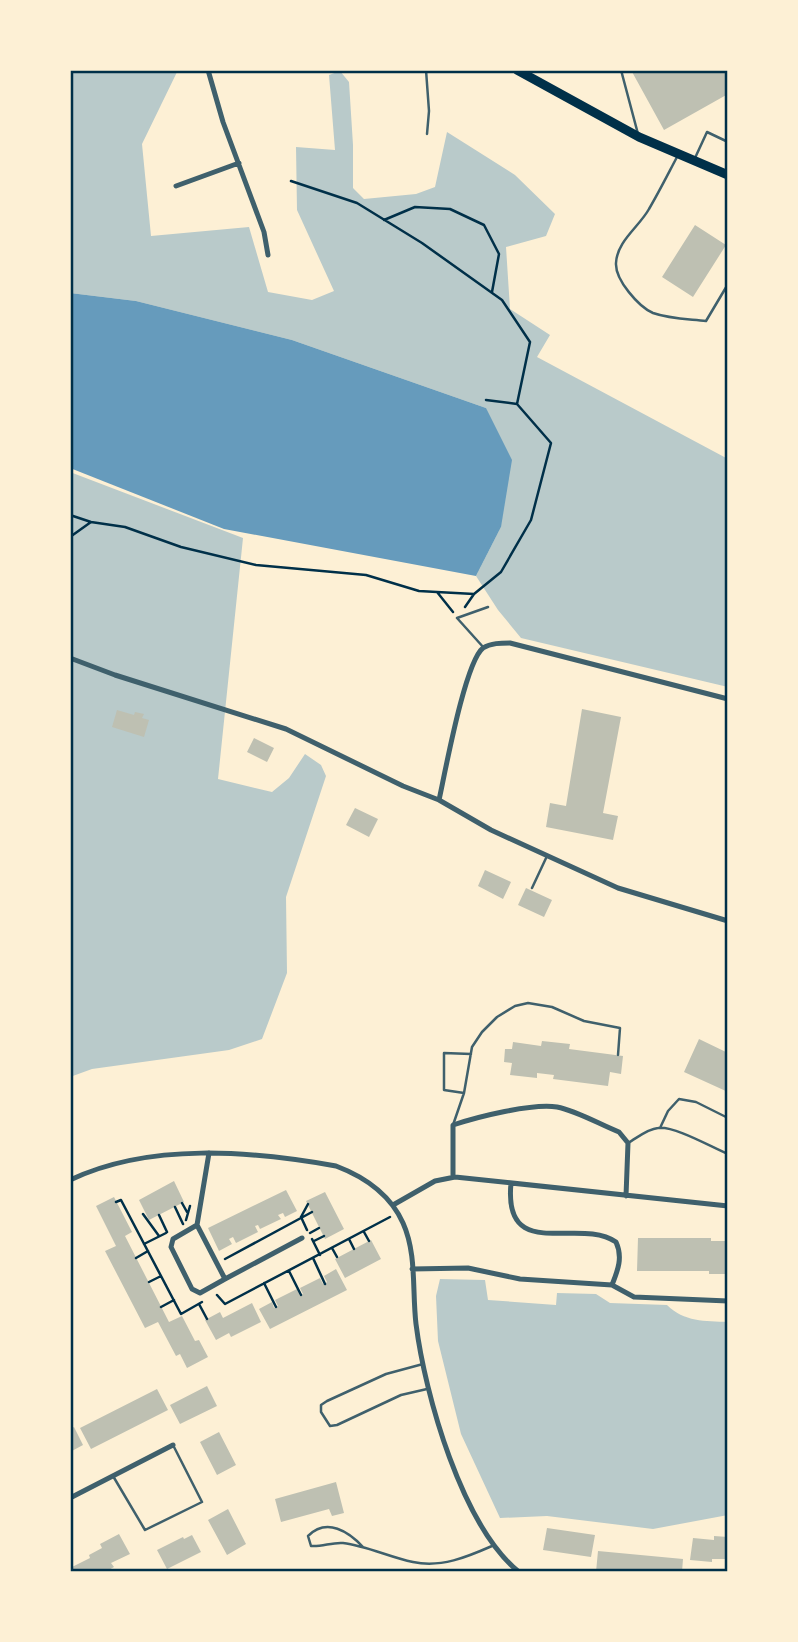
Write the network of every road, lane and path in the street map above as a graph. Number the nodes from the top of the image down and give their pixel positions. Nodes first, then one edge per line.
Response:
1 (208, 70) edge
2 (426, 70) edge
3 (517, 70) edge
4 (621, 70) edge
5 (427, 134) dead end
6 (639, 137) junction
7 (728, 142) edge
8 (678, 154) junction
9 (694, 161) junction
10 (239, 163) junction
11 (728, 175) edge
12 (291, 181) dead end
13 (176, 186) dead end
14 (384, 220) junction
15 (268, 254) dead end
16 (728, 284) edge
17 (492, 292) junction
18 (486, 400) dead end
19 (517, 404) junction
20 (70, 515) edge
21 (91, 522) junction
22 (70, 537) edge
23 (437, 592) junction
24 (474, 594) junction
25 (488, 607) dead end
26 (457, 618) junction
27 (484, 648) junction
28 (70, 658) edge
29 (728, 699) edge
30 (439, 800) junction
31 (547, 856) junction
32 (532, 888) dead end
33 (728, 921) edge
34 (471, 1054) junction
35 (618, 1055) dead end
36 (464, 1093) junction
37 (728, 1118) edge
38 (453, 1125) junction
39 (660, 1128) junction
40 (628, 1143) junction
41 (209, 1153) junction
42 (728, 1154) edge
43 (453, 1177) junction
44 (70, 1180) edge
45 (511, 1184) junction
46 (626, 1196) junction
47 (191, 1201) dead end
48 (116, 1202) dead end
49 (182, 1203) dead end
50 (308, 1204) dead end
51 (393, 1205) junction
52 (728, 1206) edge
53 (175, 1207) dead end
54 (312, 1212) dead end
55 (143, 1214) dead end
56 (188, 1214) junction
57 (159, 1215) dead end
58 (301, 1217) junction
59 (390, 1217) dead end
60 (183, 1224) junction
61 (197, 1225) junction
62 (319, 1228) dead end
63 (364, 1231) junction
64 (167, 1232) junction
65 (309, 1233) dead end
66 (159, 1236) junction
67 (324, 1237) dead end
68 (302, 1238) dead end
69 (349, 1239) junction
70 (369, 1241) dead end
71 (313, 1242) dead end
72 (144, 1244) junction
73 (332, 1248) junction
74 (354, 1249) dead end
75 (148, 1251) junction
76 (337, 1257) dead end
77 (136, 1258) dead end
78 (313, 1258) junction
79 (217, 1264) junction
80 (412, 1269) junction
81 (289, 1271) junction
82 (161, 1276) junction
83 (225, 1279) junction
84 (149, 1282) dead end
85 (264, 1283) junction
86 (325, 1283) dead end
87 (612, 1285) junction
88 (215, 1295) dead end
89 (302, 1295) dead end
90 (174, 1300) junction
91 (207, 1300) dead end
92 (728, 1301) edge
93 (199, 1304) junction
94 (161, 1307) dead end
95 (276, 1307) dead end
96 (207, 1319) dead end
97 (423, 1364) junction
98 (428, 1388) junction
99 (173, 1445) joint
100 (113, 1475) junction
101 (70, 1498) edge
102 (492, 1546) junction
103 (363, 1547) junction
104 (519, 1572) edge

1 - 10 street
2 - 5 lane
3 - 6 main road
4 - 6 lane
6 - 8 main road
7 - 9 lane
8 - 9 main road
8 - 16 lane
9 - 11 main road
10 - 13 street
10 - 15 street
12 - 14 path
14 - 17 path
14 - 17 path
17 - 19 path
18 - 19 path
19 - 24 path
20 - 21 path
21 - 22 path
21 - 23 path
23 - 24 path
23 - 26 path
24 - 26 path
25 - 26 lane
26 - 27 lane
27 - 29 street
27 - 30 street
28 - 30 street
30 - 31 street
31 - 32 lane
31 - 33 street
34 - 35 lane
34 - 36 lane
34 - 36 lane
36 - 38 lane
37 - 39 lane
38 - 40 street
38 - 43 street
39 - 40 lane
39 - 42 lane
40 - 46 street
41 - 44 street
41 - 51 street
41 - 61 street
43 - 45 street
43 - 51 street
45 - 46 street
45 - 87 street
46 - 52 street
47 - 56 path
48 - 72 path
49 - 56 path
50 - 58 path
51 - 80 street
53 - 60 path
54 - 58 path
55 - 66 path
56 - 60 path
57 - 64 path
58 - 79 path
59 - 63 path
60 - 64 path
61 - 79 street
61 - 83 street
62 - 65 path
63 - 69 path
63 - 70 path
64 - 66 path
66 - 72 path
67 - 71 path
68 - 83 street
69 - 73 path
69 - 74 path
72 - 75 path
73 - 76 path
73 - 78 path
75 - 77 path
75 - 82 path
78 - 81 path
78 - 86 path
79 - 83 street
80 - 87 street
80 - 97 street
81 - 85 path
81 - 89 path
82 - 84 path
82 - 90 path
85 - 88 path
85 - 95 path
87 - 92 street
90 - 93 path
90 - 94 path
91 - 93 path
93 - 96 path
97 - 98 street
97 - 98 lane
98 - 102 street
99 - 100 street
99 - 100 lane
100 - 101 street
102 - 103 lane
102 - 104 street
103 - 103 lane

